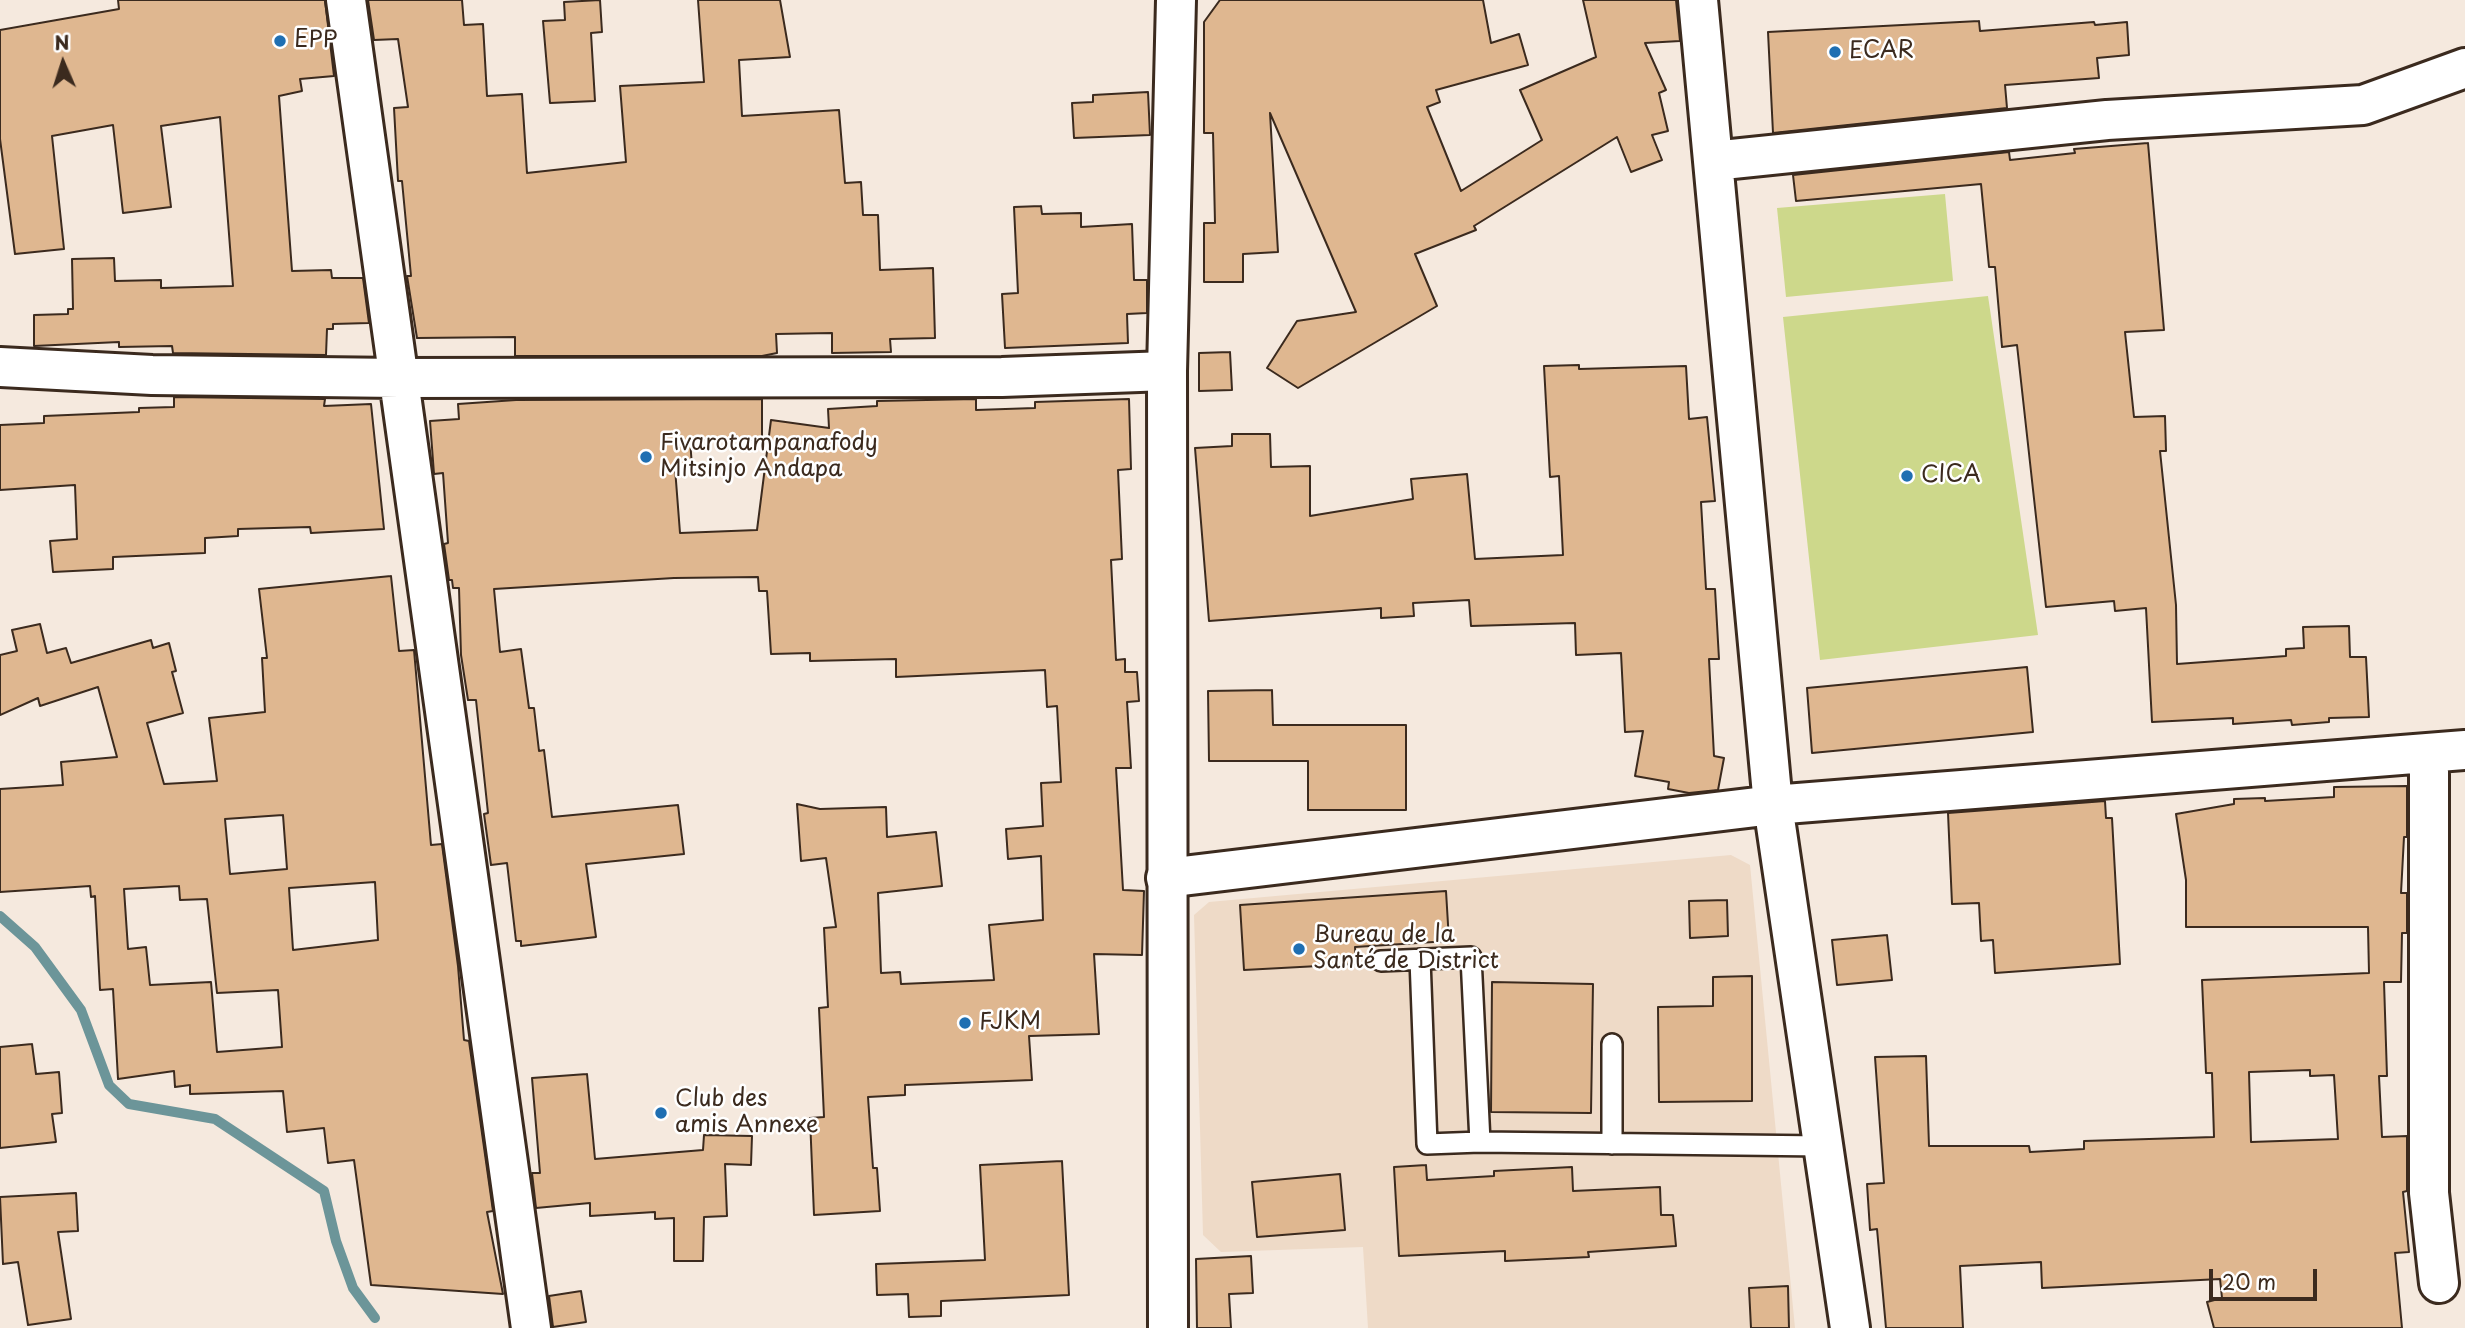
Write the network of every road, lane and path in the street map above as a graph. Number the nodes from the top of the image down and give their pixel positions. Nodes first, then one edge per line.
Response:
1 (346, 0) edge
2 (1176, 0) edge
3 (1698, 0) edge
4 (2465, 68) edge
5 (1713, 161) junction
6 (0, 367) edge
7 (1167, 371) junction
8 (399, 378) junction
9 (2447, 752) edge
10 (1773, 805) junction
11 (1166, 877) junction
12 (1420, 959) junction
13 (1381, 961) dead end
14 (1612, 1044) dead end
15 (1480, 1142) junction
16 (1612, 1144) junction
17 (1824, 1146) junction
18 (2440, 1283) dead end
19 (531, 1328) edge
20 (1168, 1328) edge
21 (1850, 1328) edge

1 - 8 street
2 - 7 street
3 - 5 street
4 - 5 street
5 - 10 street
6 - 8 street
7 - 8 street
7 - 11 street
8 - 19 street
9 - 10 street
9 - 18 street
10 - 11 street
10 - 17 street
11 - 20 street
12 - 13 lane
12 - 15 lane
12 - 15 lane
14 - 16 lane
15 - 16 lane
16 - 17 lane
17 - 21 street

